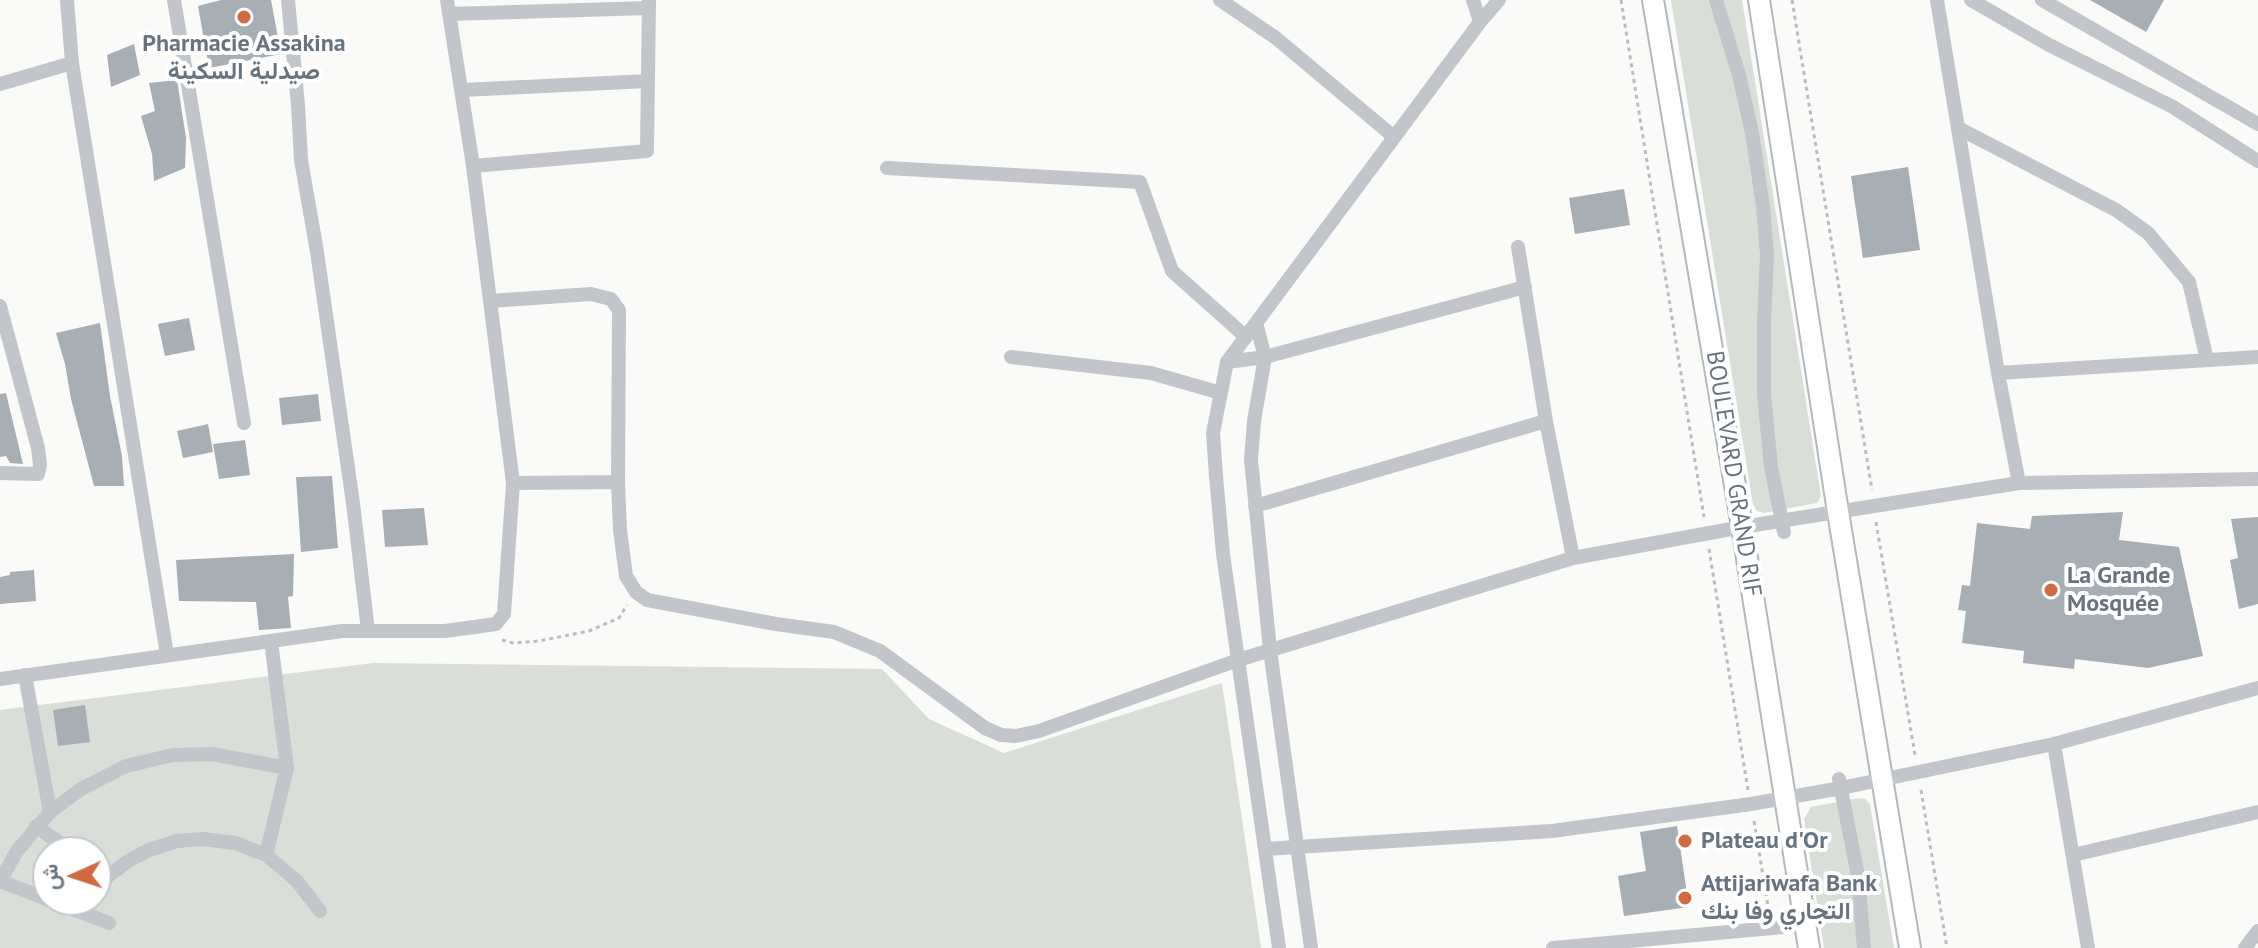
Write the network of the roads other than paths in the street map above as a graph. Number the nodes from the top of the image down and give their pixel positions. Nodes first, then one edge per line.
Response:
1 (67, 0) edge
2 (174, 0) edge
3 (288, 0) edge
4 (1220, 0) edge
5 (1473, 0) edge
6 (1499, 0) edge
7 (1653, 0) edge
8 (1716, 0) edge
9 (1759, 0) edge
10 (1937, 0) edge
11 (1971, 0) edge
12 (2042, 0) edge
13 (649, 4) edge
14 (448, 7) edge
15 (1480, 22) junction
16 (72, 63) junction
17 (648, 81) junction
18 (0, 84) edge
19 (462, 90) junction
20 (2258, 124) edge
21 (1958, 128) junction
22 (1394, 137) junction
23 (2258, 161) edge
24 (473, 166) junction
25 (887, 168) dead end
26 (1518, 247) dead end
27 (1525, 287) junction
28 (490, 301) junction
29 (0, 306) edge
30 (1256, 323) junction
31 (1246, 337) junction
32 (1011, 357) dead end
33 (1265, 357) junction
34 (2258, 357) edge
35 (2207, 360) junction
36 (1227, 362) junction
37 (1998, 373) junction
38 (1221, 393) junction
39 (1546, 421) junction
40 (244, 423) dead end
41 (0, 473) edge
42 (2258, 479) edge
43 (618, 482) junction
44 (513, 483) junction
45 (2019, 483) junction
46 (1255, 506) junction
47 (1838, 512) junction
48 (1742, 527) junction
49 (1783, 527) junction
50 (1573, 558) junction
51 (368, 631) junction
52 (271, 641) junction
53 (1270, 650) junction
54 (167, 655) junction
55 (1238, 660) junction
56 (25, 675) junction
57 (0, 679) edge
58 (2258, 688) edge
59 (2054, 744) junction
60 (287, 768) junction
61 (1881, 780) junction
62 (1840, 784) junction
63 (1786, 799) junction
64 (50, 812) junction
65 (2258, 812) edge
66 (36, 826) junction
67 (50, 836) edge
68 (1297, 847) junction
69 (1265, 849) junction
70 (266, 855) junction
71 (2073, 855) junction
72 (112, 868) edge
73 (0, 881) edge
74 (32, 894) edge
75 (320, 911) dead end
76 (89, 916) edge
77 (109, 923) dead end
78 (1805, 925) junction
79 (2258, 931) edge
80 (1645, 944) edge
81 (1279, 948) edge
82 (1311, 948) edge
83 (1553, 948) edge
84 (1809, 948) edge
85 (1864, 948) edge
86 (1910, 948) edge
87 (2088, 948) edge
88 (2245, 948) edge

1 - 16 street
2 - 40 street
3 - 51 street
4 - 22 street
5 - 15 street
6 - 15 street
7 - 48 street, BOULEVARD GRAND RIF
8 - 49 street
9 - 47 street
10 - 21 street
11 - 23 street
12 - 20 street
13 - 14 street
13 - 17 street
14 - 19 street
15 - 22 street
16 - 18 street
16 - 54 street
17 - 19 street
17 - 24 street
19 - 24 street
21 - 35 street
21 - 37 street
22 - 30 street
24 - 28 street
25 - 31 street
26 - 27 street
27 - 33 street
27 - 39 street
28 - 43 street
28 - 44 street
29 - 41 street
30 - 31 street
30 - 33 street
31 - 36 street
32 - 38 street
33 - 36 street
33 - 46 street
34 - 35 street
35 - 37 street
36 - 38 street
37 - 45 street
38 - 55 street
39 - 46 street
39 - 50 street
42 - 45 street
43 - 44 street
43 - 55 street
44 - 51 street
45 - 47 street
46 - 53 street
47 - 49 street
47 - 61 street
48 - 49 street
48 - 50 street
48 - 63 street, BOULEVARD GRAND RIF
50 - 53 street
51 - 52 street
52 - 54 street
52 - 60 street
53 - 55 street
53 - 68 street
54 - 56 street
55 - 69 street
56 - 57 street
56 - 64 street
58 - 59 street
59 - 61 street
59 - 71 street
60 - 64 street
60 - 70 street
61 - 62 street
61 - 86 street
62 - 63 street
62 - 85 street
63 - 68 street
63 - 78 street, BOULEVARD GRAND RIF
64 - 66 street
65 - 71 street
66 - 67 street
66 - 73 street
68 - 69 street
68 - 82 street
69 - 81 street
70 - 72 street
70 - 75 street
71 - 87 street
73 - 74 street
76 - 77 street
78 - 80 street
78 - 84 street, BOULEVARD GRAND RIF
79 - 88 street
80 - 83 street

